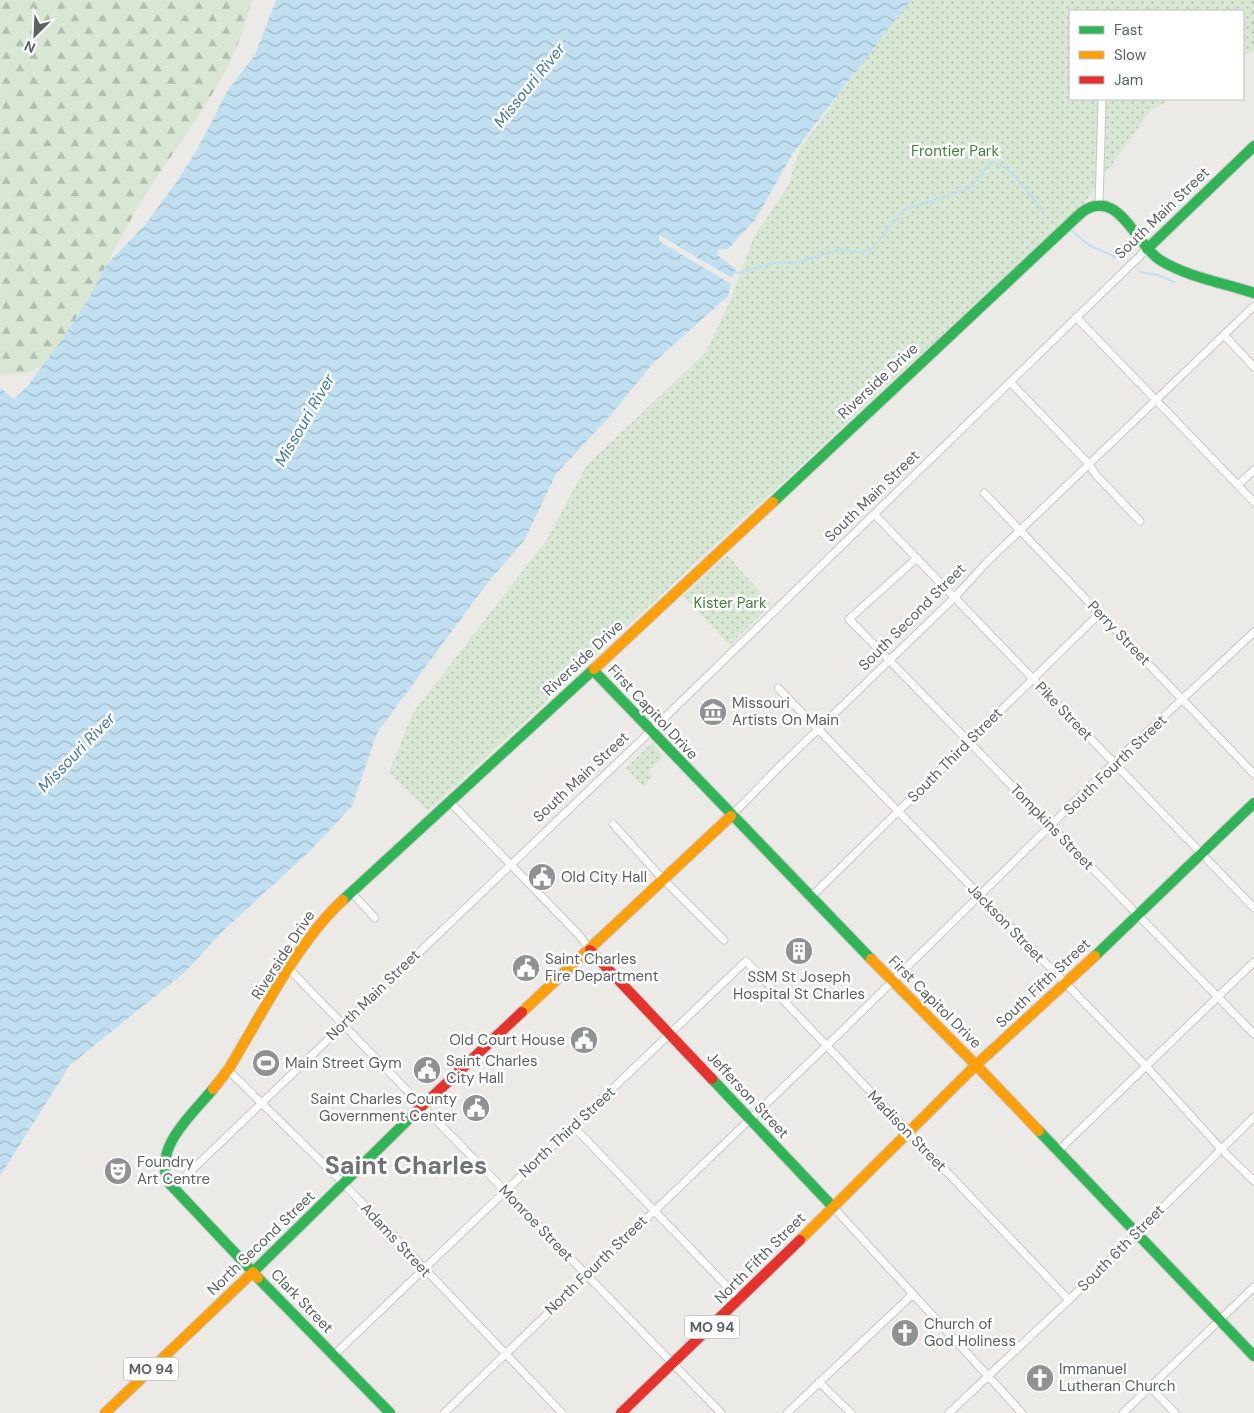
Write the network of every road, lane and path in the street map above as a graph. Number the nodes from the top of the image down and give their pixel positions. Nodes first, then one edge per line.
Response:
1 (1102, 102) dead end
2 (1254, 146) edge
3 (1100, 204) junction
4 (1147, 249) junction
5 (1254, 294) edge
6 (1254, 306) edge
7 (1076, 318) junction
8 (1224, 335) junction
9 (1254, 367) edge
10 (1010, 382) junction
11 (1156, 399) junction
12 (1089, 464) junction
13 (1254, 470) edge
14 (1238, 485) junction
15 (984, 493) dead end
16 (1254, 502) edge
17 (874, 514) junction
18 (1140, 521) dead end
19 (1020, 530) junction
20 (916, 558) junction
21 (954, 598) junction
22 (1100, 613) junction
23 (1254, 632) edge
24 (889, 660) junction
25 (593, 670) junction
26 (1033, 679) junction
27 (778, 688) dead end
28 (1182, 699) junction
29 (818, 729) junction
30 (650, 731) junction
31 (969, 742) junction
32 (1114, 763) junction
33 (1254, 774) edge
34 (449, 801) junction
35 (1254, 803) edge
36 (898, 811) junction
37 (731, 816) junction
38 (613, 824) dead end
39 (1051, 826) junction
40 (1202, 854) junction
41 (509, 865) junction
42 (664, 879) junction
43 (350, 892) junction
44 (981, 896) junction
45 (810, 898) junction
46 (1254, 908) edge
47 (1138, 915) junction
48 (375, 918) dead end
49 (724, 940) dead end
50 (590, 950) junction
51 (1254, 962) edge
52 (289, 969) junction
53 (893, 981) junction
54 (1066, 984) junction
55 (1218, 997) junction
56 (343, 1023) junction
57 (671, 1034) junction
58 (1254, 1034) edge
59 (826, 1046) junction
60 (976, 1065) junction
61 (1146, 1066) junction
62 (228, 1070) junction
63 (261, 1102) junction
64 (423, 1105) junction
65 (1254, 1117) edge
66 (750, 1118) junction
67 (574, 1127) junction
68 (907, 1132) junction
69 (1221, 1149) junction
70 (1058, 1151) junction
71 (1254, 1181) edge
72 (343, 1183) junction
73 (173, 1188) junction
74 (505, 1191) junction
75 (833, 1207) junction
76 (653, 1209) junction
77 (1136, 1232) junction
78 (424, 1269) junction
79 (253, 1272) junction
80 (586, 1274) junction
81 (1254, 1287) edge
82 (913, 1294) junction
83 (740, 1300) junction
84 (1068, 1300) junction
85 (1219, 1320) junction
86 (505, 1354) junction
87 (334, 1355) junction
88 (1254, 1356) edge
89 (673, 1364) junction
90 (988, 1378) junction
91 (819, 1382) junction
92 (1150, 1387) junction
93 (104, 1413) edge
94 (390, 1413) edge
95 (444, 1413) edge
96 (562, 1413) edge
97 (620, 1413) edge
98 (721, 1413) edge
99 (787, 1413) edge
100 (851, 1413) edge
101 (949, 1413) edge
102 (1022, 1413) edge
103 (1123, 1413) edge
104 (1175, 1413) edge

1 - 3 street
2 - 4 main road, South Main Street
3 - 4 main road
3 - 25 main road, Riverside Drive
4 - 5 main road
4 - 7 street, South Main Street
6 - 8 street, South Second Street
7 - 10 street, South Main Street
7 - 11 street
8 - 9 street
8 - 11 street, South Second Street
10 - 12 street
10 - 17 street, South Main Street
11 - 12 street, South Second Street
11 - 14 street
12 - 18 street
12 - 19 street, South Second Street
13 - 14 street
14 - 16 street
15 - 19 street, Perry Street
17 - 20 street, Pike Street
17 - 30 street, South Main Street
19 - 21 street, South Second Street
19 - 22 street, Perry Street
20 - 21 street, Pike Street
20 - 24 street, Tompkins Street
21 - 24 street, South Second Street
21 - 26 street, Pike Street
22 - 26 street, South Third Street
22 - 28 street, Perry Street
23 - 28 street, South Fourth Street
24 - 29 street, South Second Street
24 - 31 street, Tompkins Street
25 - 30 main road, First Capitol Drive
25 - 34 main road, Riverside Drive
26 - 31 street, South Third Street
26 - 32 street, Pike Street
27 - 29 street, Jackson Street
28 - 32 street, South Fourth Street
28 - 33 street, Perry Street
29 - 36 street, Jackson Street
29 - 37 street, South Second Street
30 - 37 main road, First Capitol Drive
30 - 41 street, South Main Street
31 - 36 street, South Third Street
31 - 39 street, Tompkins Street
32 - 39 street, South Fourth Street
32 - 40 street, Pike Street
34 - 41 street, Jefferson Street
34 - 43 main road, Riverside Drive
35 - 40 main road, South Fifth Street
36 - 44 street, Jackson Street
36 - 45 street, South Third Street
37 - 42 main road, South Second Street
37 - 45 main road, First Capitol Drive
38 - 42 street
39 - 44 street, South Fourth Street
39 - 47 street, Tompkins Street
40 - 46 street, Pike Street
40 - 47 main road, South Fifth Street
41 - 50 street, Jefferson Street
41 - 56 street, North Main Street
42 - 49 street
42 - 50 main road, South Second Street
43 - 48 street
43 - 52 main road, Riverside Drive
44 - 53 street, South Fourth Street
44 - 54 street, Jackson Street
45 - 53 main road, First Capitol Drive
47 - 54 main road, South Fifth Street
47 - 55 street, Tompkins Street
50 - 57 main road, Jefferson Street
50 - 64 main road, North Second Street
51 - 55 street
52 - 56 street, Monroe Street
52 - 62 main road, Riverside Drive
53 - 59 street, South Fourth Street
53 - 60 main road, First Capitol Drive
54 - 60 main road, South Fifth Street
54 - 61 street, Jackson Street
55 - 58 street, Tompkins Street
55 - 61 street
56 - 63 street, North Main Street
56 - 64 street, Monroe Street
57 - 59 street, Madison Street
57 - 66 main road, Jefferson Street
57 - 67 street, North Third Street
59 - 66 street, South Fourth Street
59 - 68 street, Madison Street
60 - 68 main road, South Fifth Street / MO 94
60 - 70 main road, First Capitol Drive
61 - 69 street, Jackson Street
61 - 70 street
62 - 63 street, Adams Street
62 - 73 main road, Riverside Drive
63 - 72 street, Adams Street
63 - 73 street, North Main Street
64 - 72 main road, North Second Street
64 - 74 street, Monroe Street
65 - 69 street, South 6th Street
66 - 75 main road, Jefferson Street
66 - 76 street, North Fourth Street
67 - 74 street, North Third Street
67 - 76 street
68 - 75 main road, South Fifth Street / MO 94
68 - 84 street, Madison Street
69 - 71 street, Jackson Street
69 - 77 street, South 6th Street
70 - 77 main road, First Capitol Drive
72 - 78 street, Adams Street
72 - 79 main road, North Second Street
73 - 79 main road, Clark Street
74 - 78 street, North Third Street
74 - 80 street, Monroe Street
75 - 82 street, Jefferson Street
75 - 83 main road, North Fifth Street / MO 94
76 - 80 street, North Fourth Street
76 - 83 street
77 - 84 street, South 6th Street
77 - 85 main road, First Capitol Drive
78 - 86 street, Adams Street
78 - 87 street, North Third Street
79 - 87 main road, Clark Street
79 - 93 main road, North Second Street / MO 94
80 - 86 street, North Fourth Street
80 - 89 street, Monroe Street
81 - 85 street
82 - 90 street, Jefferson Street
82 - 91 street
83 - 89 main road, North Fifth Street / MO 94
84 - 90 street, South 6th Street
85 - 88 main road, First Capitol Drive
85 - 92 street
86 - 95 street, North Fourth Street
86 - 96 street, Adams Street
87 - 94 main road, Clark Street
89 - 97 main road, North Fifth Street / MO 94
89 - 98 street, Monroe Street
90 - 101 street, South 6th Street
90 - 102 street, Jefferson Street
91 - 99 street
91 - 100 street
92 - 103 street
92 - 104 street

